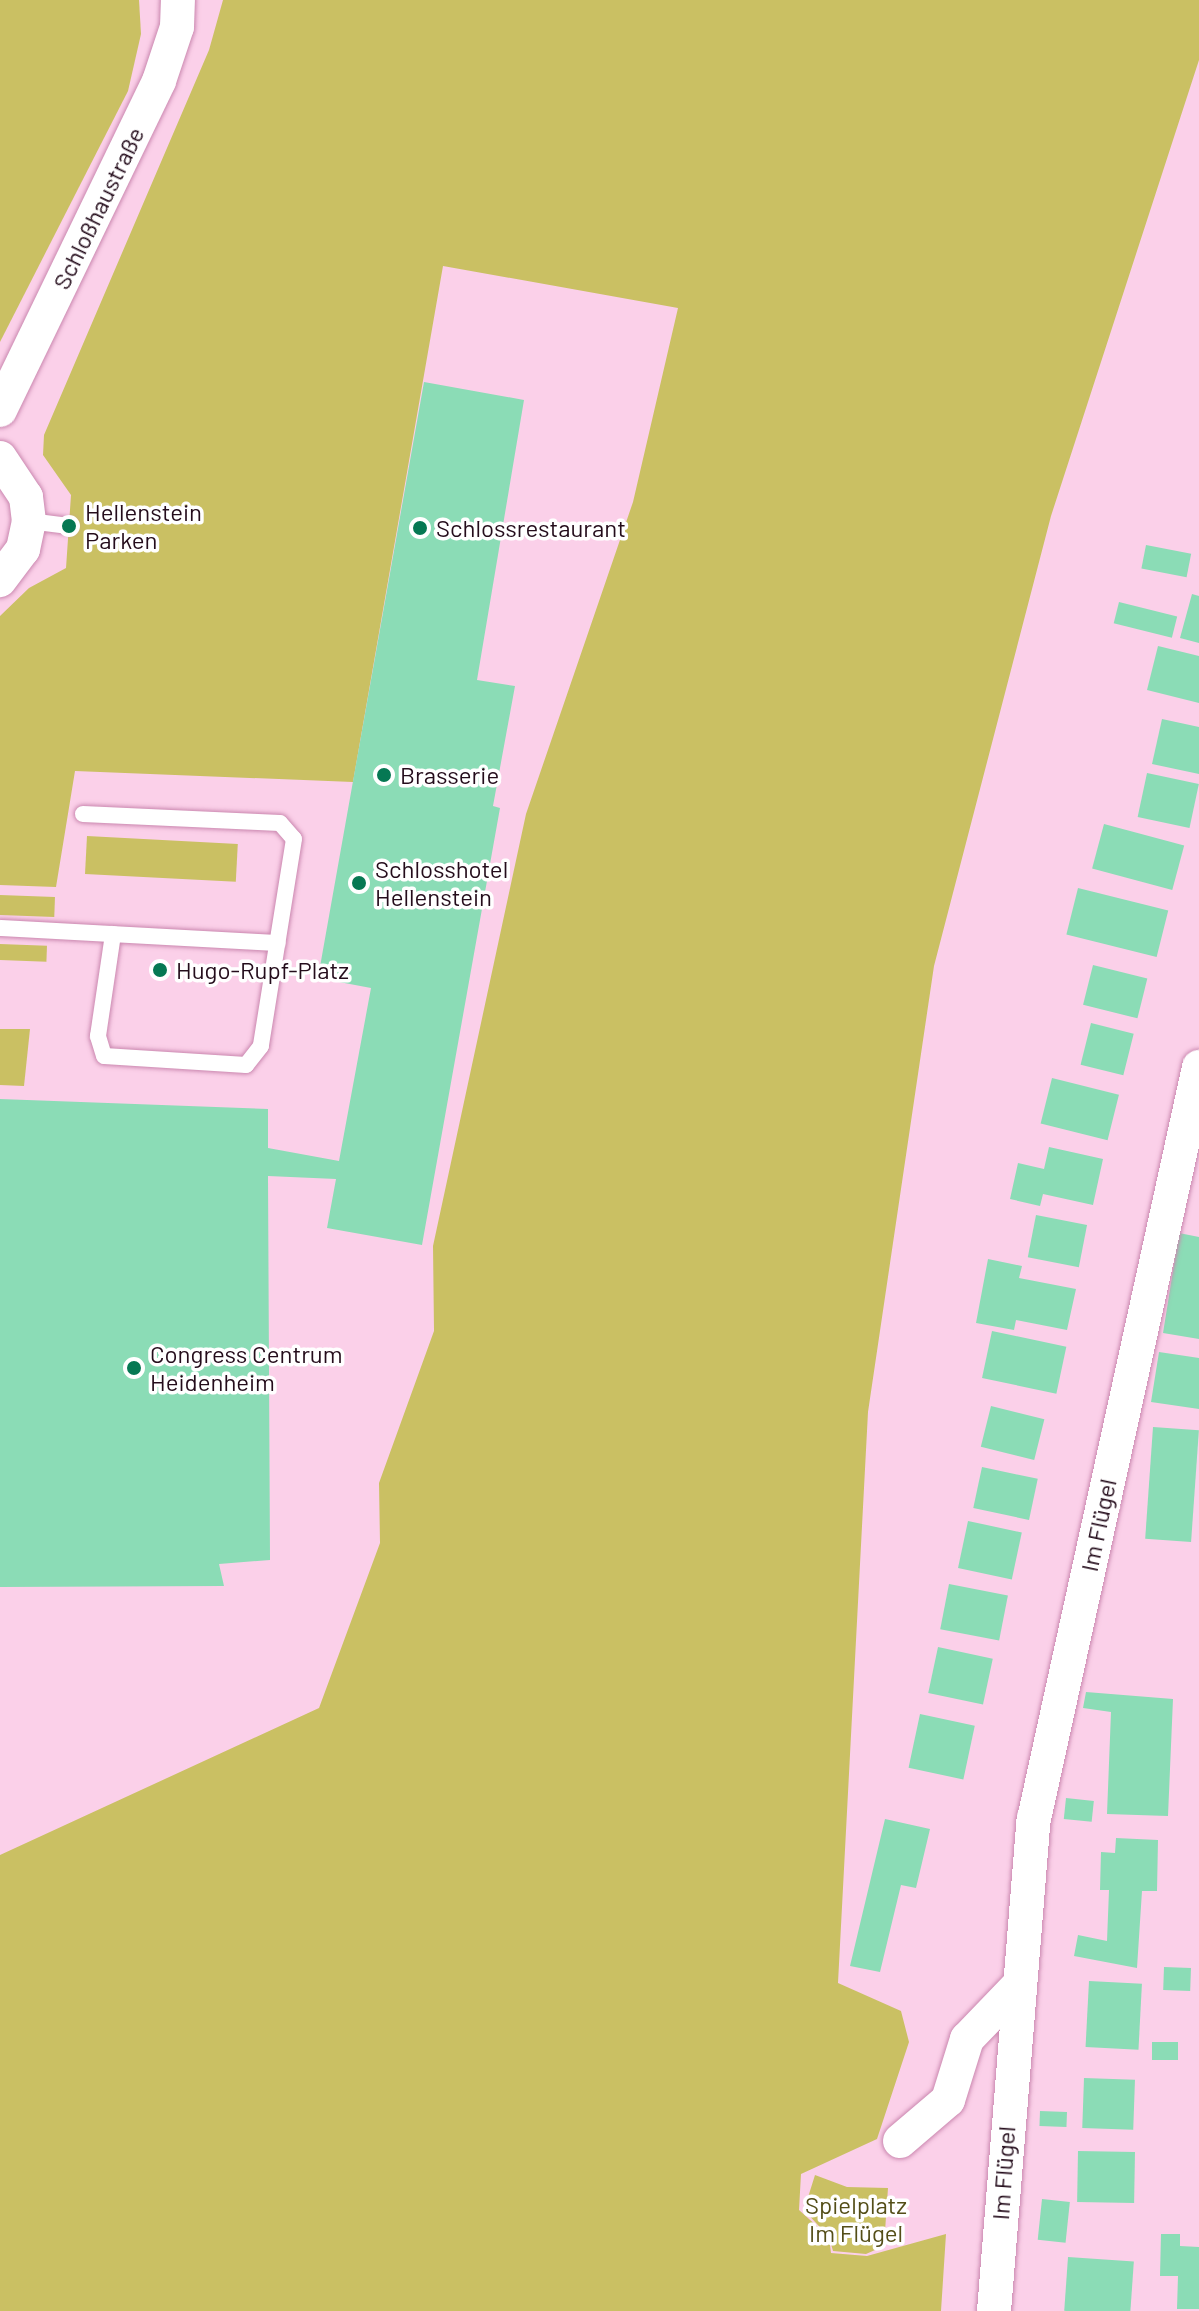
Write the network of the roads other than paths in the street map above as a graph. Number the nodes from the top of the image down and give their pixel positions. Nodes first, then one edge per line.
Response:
1 (178, 0) edge
2 (0, 410) edge
3 (0, 458) edge
4 (29, 521) junction
5 (69, 526) dead end
6 (0, 580) edge
7 (83, 814) dead end
8 (0, 928) edge
9 (113, 934) junction
10 (278, 943) junction
11 (1199, 1067) edge
12 (1016, 1988) junction
13 (900, 2141) dead end
14 (994, 2311) edge

1 - 2 street, Schloßhaustraße
3 - 4 street
4 - 5 lane
4 - 6 street
7 - 10 lane
8 - 9 lane
9 - 10 lane
9 - 10 lane
11 - 12 street, Im Flügel
12 - 13 street
12 - 14 street, Im Flügel

